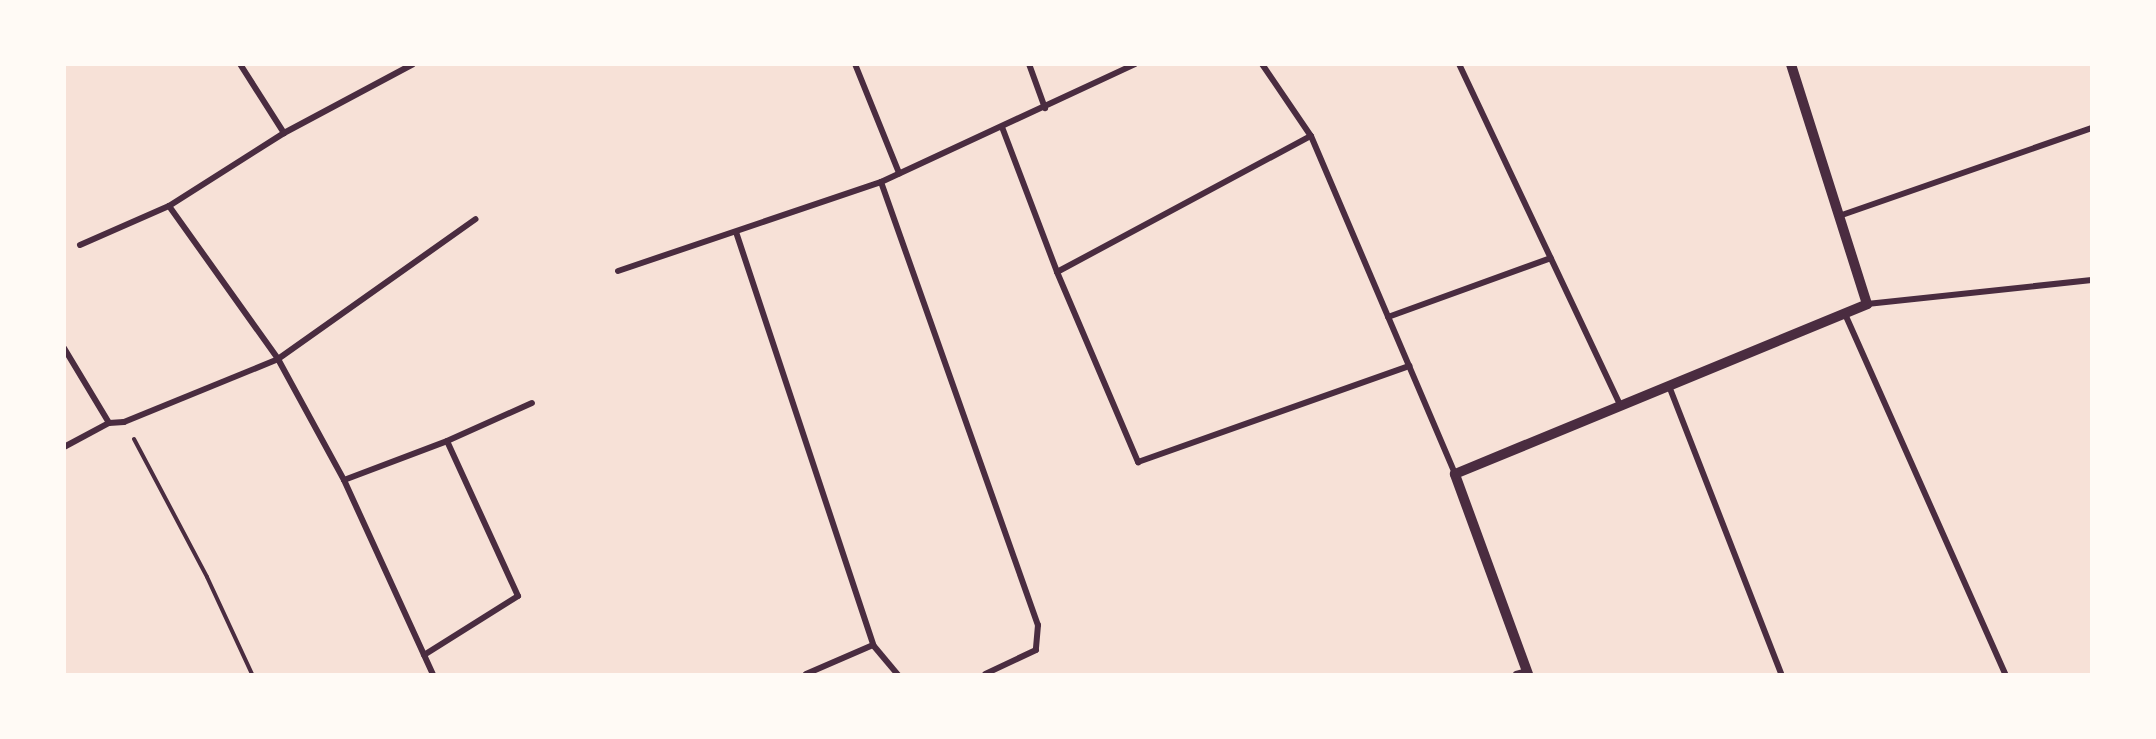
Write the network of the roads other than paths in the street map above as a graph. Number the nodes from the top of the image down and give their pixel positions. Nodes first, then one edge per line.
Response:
1 (240, 64) edge
2 (413, 64) edge
3 (855, 64) edge
4 (1029, 64) edge
5 (1135, 64) edge
6 (1263, 64) edge
7 (1459, 64) edge
8 (1791, 64) edge
9 (1045, 108) junction
10 (1002, 127) junction
11 (2091, 128) edge
12 (284, 133) junction
13 (1311, 136) junction
14 (899, 174) junction
15 (881, 182) junction
16 (169, 206) junction
17 (1839, 216) junction
18 (476, 219) dead end
19 (736, 232) junction
20 (80, 245) dead end
21 (1551, 258) junction
22 (618, 271) dead end
23 (1057, 272) junction
24 (2091, 280) edge
25 (1867, 304) junction
26 (1845, 314) junction
27 (1388, 317) junction
28 (64, 348) edge
29 (278, 359) junction
30 (1409, 366) junction
31 (1669, 386) junction
32 (532, 403) dead end
33 (1621, 406) junction
34 (109, 423) junction
35 (447, 441) junction
36 (64, 447) edge
37 (1455, 474) junction
38 (344, 480) junction
39 (873, 645) junction
40 (424, 655) junction
41 (1524, 673) edge
42 (433, 675) edge
43 (806, 675) edge
44 (897, 675) edge
45 (985, 675) edge
46 (1781, 675) edge
47 (2005, 675) edge

1 - 12 street
2 - 12 street
3 - 14 street
4 - 9 street
5 - 9 street
6 - 13 street
7 - 21 street
8 - 17 street
9 - 10 street
10 - 14 street
10 - 23 street
11 - 17 street
12 - 16 street
13 - 23 street
13 - 27 street
14 - 15 street
15 - 19 street
15 - 45 street
16 - 20 street
16 - 29 street
17 - 25 street
18 - 29 street
19 - 22 street
19 - 39 street
21 - 27 street
21 - 33 street
23 - 30 street
24 - 25 street
25 - 26 street
26 - 31 street
26 - 47 street
27 - 30 street
28 - 34 street
29 - 34 street
29 - 38 street
30 - 37 street
31 - 33 street
31 - 46 street
32 - 35 street
33 - 37 street
34 - 36 street
35 - 38 street
35 - 40 street
37 - 41 street
38 - 40 street
39 - 43 street
39 - 44 street
40 - 42 street

